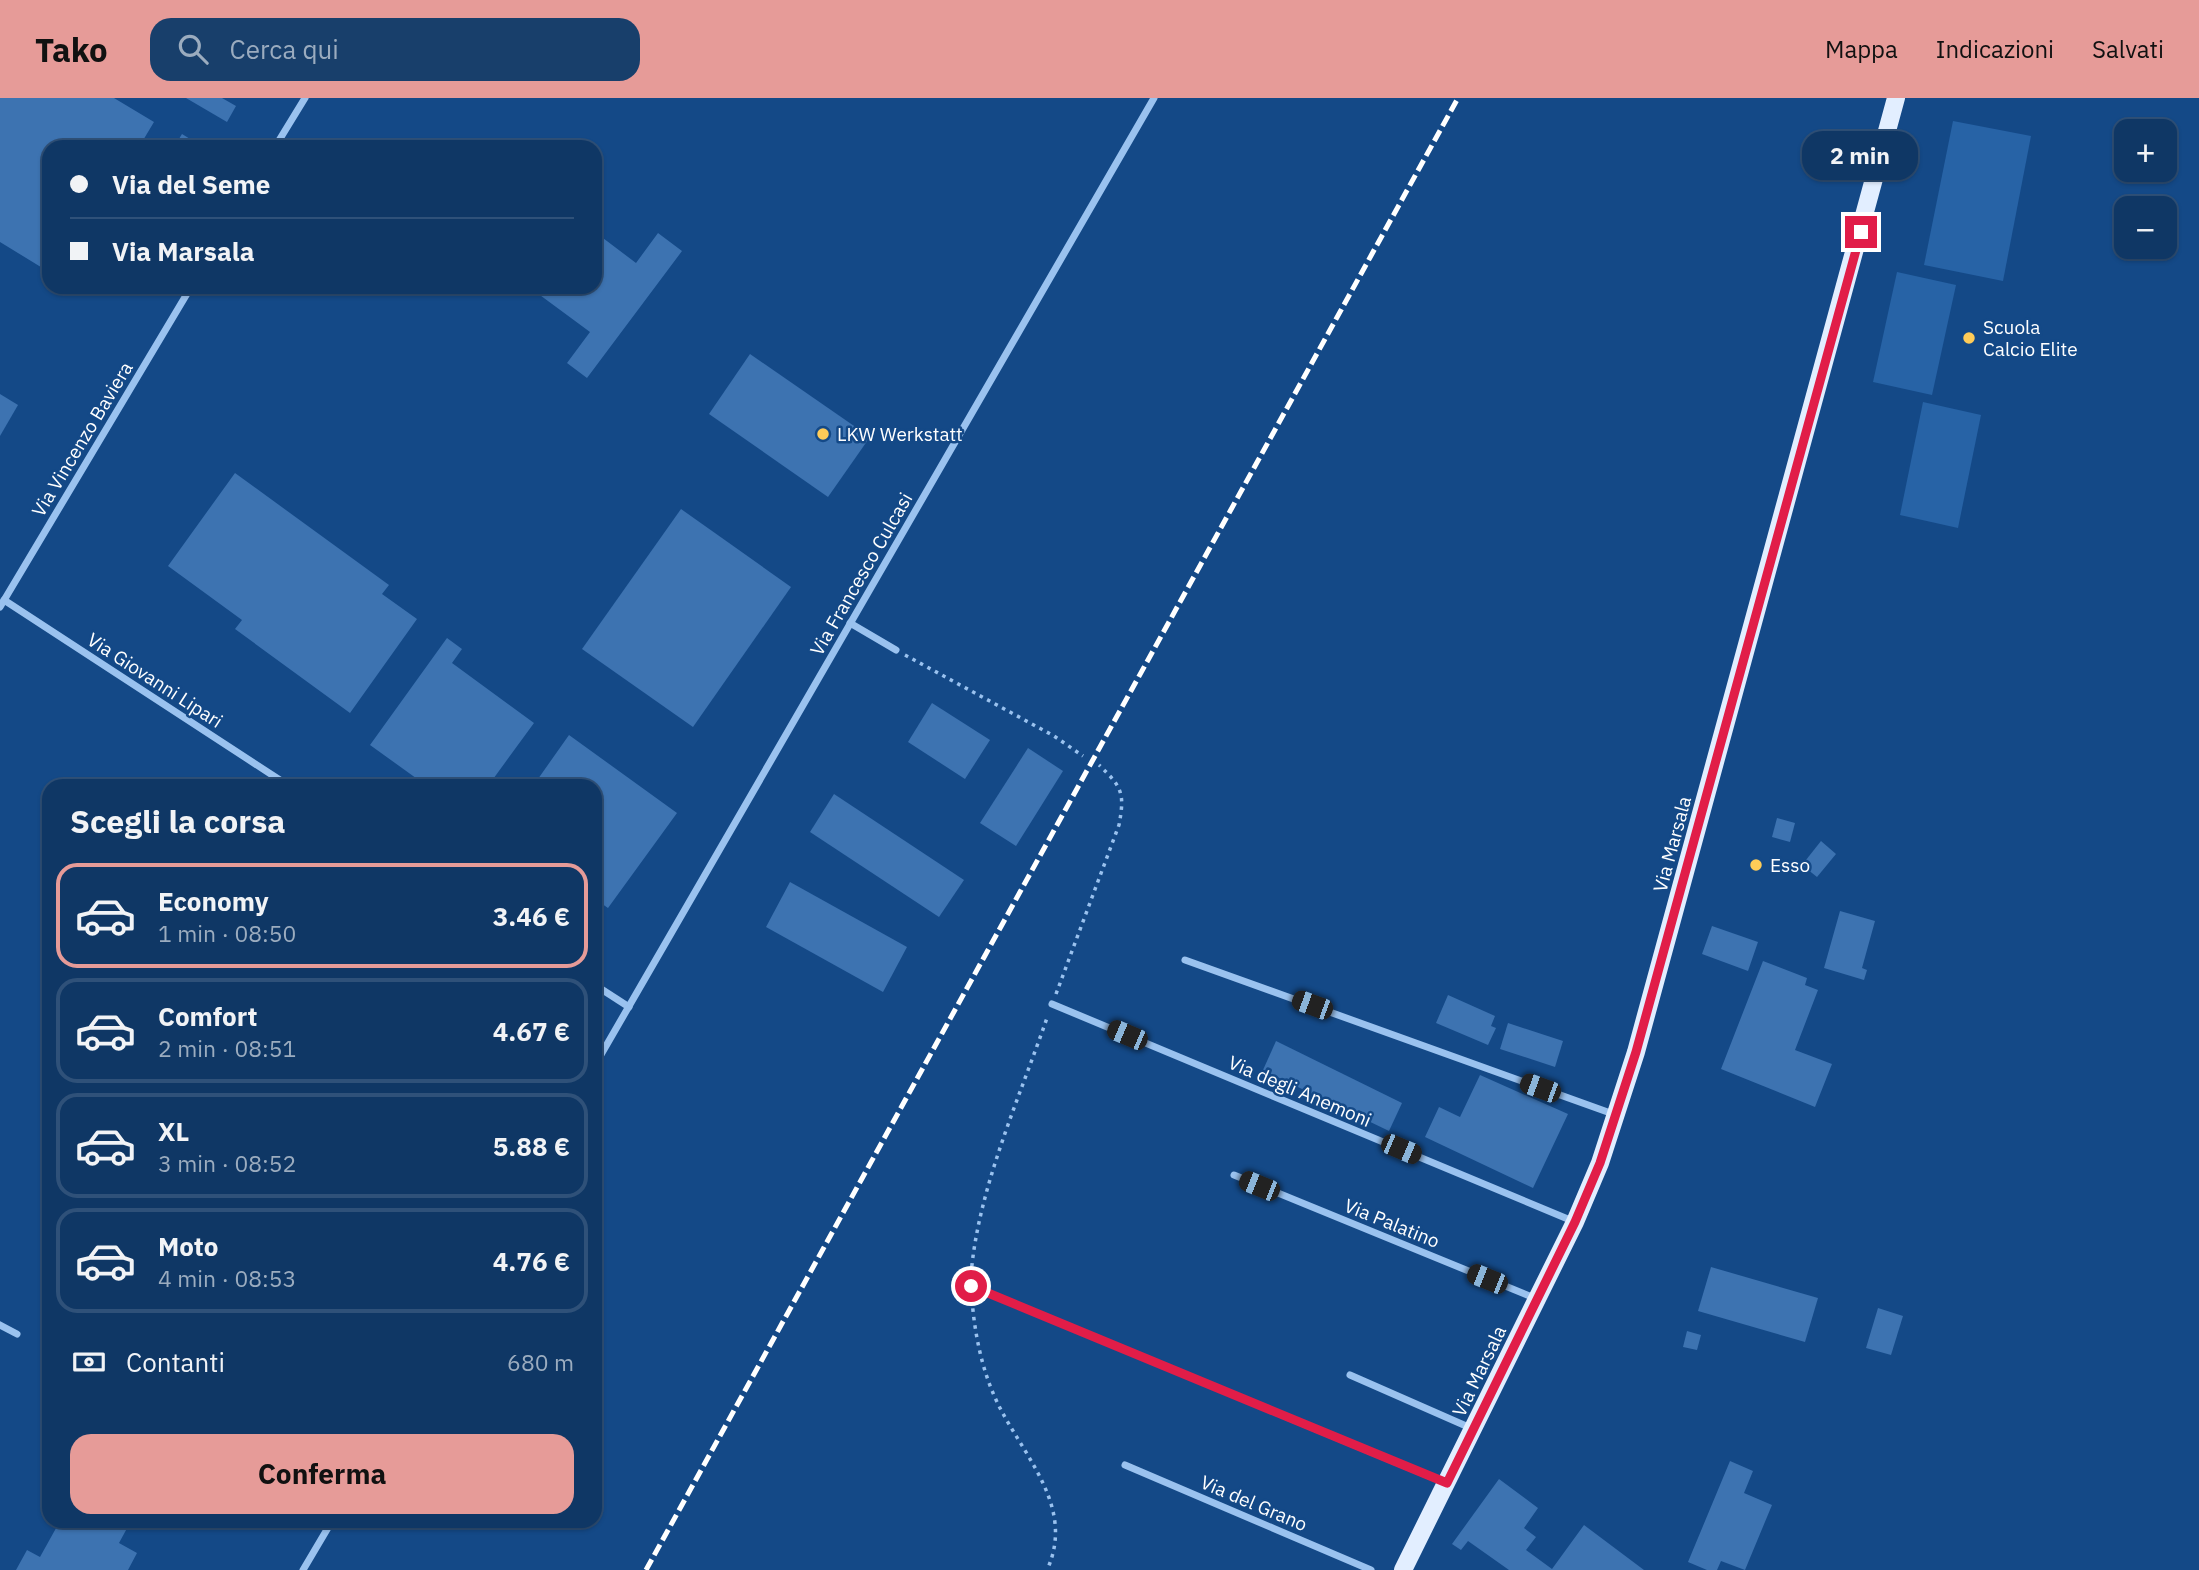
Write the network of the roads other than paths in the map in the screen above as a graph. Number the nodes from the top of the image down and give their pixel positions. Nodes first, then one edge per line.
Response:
1 (305, 98) edge
2 (1154, 98) edge
3 (1896, 98) edge
4 (279, 140) edge
5 (187, 294) edge
6 (2, 603) edge
7 (850, 623) junction
8 (896, 650) road end
9 (278, 779) edge
10 (1185, 960) dead end
11 (602, 990) edge
12 (1052, 1004) road end
13 (629, 1007) junction
14 (602, 1053) edge
15 (1616, 1115) junction
16 (1234, 1175) dead end
17 (1575, 1222) junction
18 (971, 1286) dead end
19 (1538, 1299) junction
20 (0, 1325) edge
21 (17, 1334) dead end
22 (1350, 1375) dead end
23 (1473, 1430) junction
24 (1125, 1465) dead end
25 (1447, 1483) junction
26 (328, 1528) edge
27 (303, 1570) edge
28 (1371, 1570) edge
29 (1403, 1570) edge

1 - 4 street
2 - 7 street, Via Francesco Culcasi
3 - 15 main road, Via Marsala
5 - 6 street, Via Vincenzo Baviera
6 - 9 street, Via Giovanni Lipari
7 - 8 street
7 - 13 street, Via Francesco Culcasi
10 - 15 street
11 - 13 street
12 - 17 street, Via degli Anemoni
13 - 14 street, Via Francesco Culcasi
15 - 17 main road, Via Marsala
16 - 19 street, Via Palatino
17 - 19 main road, Via Marsala
18 - 25 street
19 - 23 main road, Via Marsala
20 - 21 street
22 - 23 street
23 - 25 main road, Via Marsala
24 - 28 street, Via del Grano
25 - 29 main road, Via Marsala
26 - 27 street

